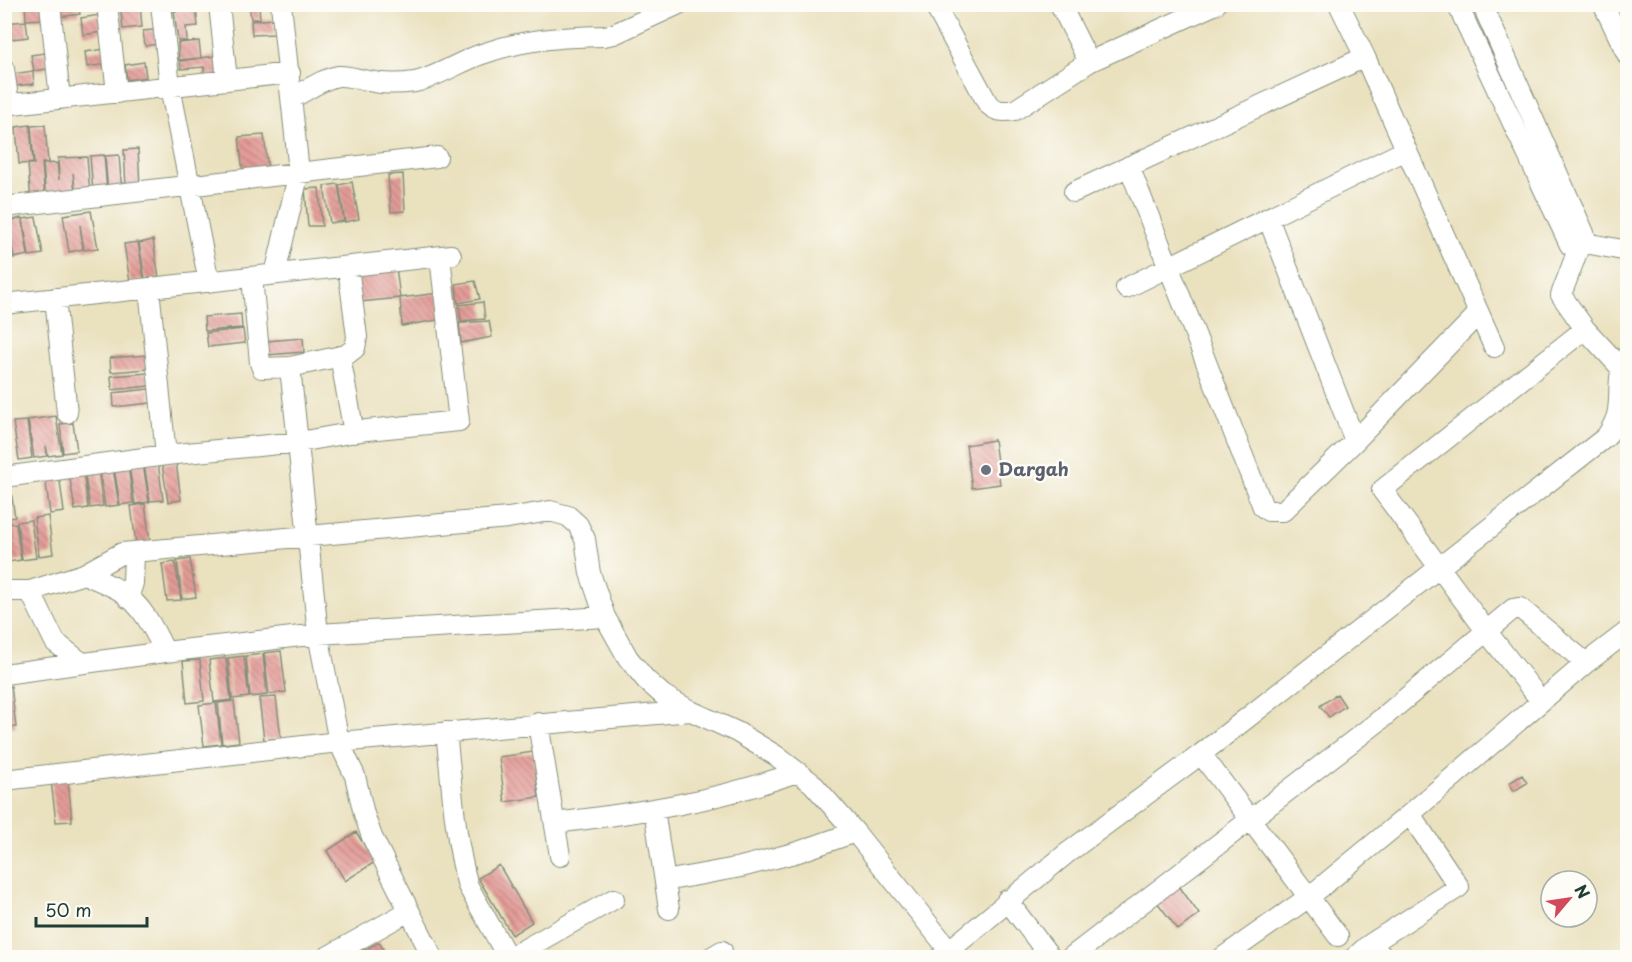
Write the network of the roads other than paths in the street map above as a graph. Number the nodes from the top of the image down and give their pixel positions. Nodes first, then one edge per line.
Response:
1 (50, 4) edge
2 (107, 4) edge
3 (161, 4) edge
4 (219, 4) edge
5 (281, 4) edge
6 (680, 4) edge
7 (1060, 4) edge
8 (1216, 4) edge
9 (1339, 4) edge
10 (1457, 4) edge
11 (1482, 4) edge
12 (1603, 4) edge
13 (933, 6) edge
14 (1628, 56) edge
15 (1365, 57) junction
16 (1089, 62) junction
17 (4, 69) edge
18 (290, 73) junction
19 (227, 80) junction
20 (170, 87) junction
21 (117, 93) junction
22 (292, 98) junction
23 (60, 99) junction
24 (7, 105) edge
25 (1406, 150) junction
26 (437, 157) dead end
27 (1129, 166) junction
28 (299, 172) junction
29 (189, 185) junction
30 (1074, 192) dead end
31 (4, 207) edge
32 (1268, 218) junction
33 (1582, 245) junction
34 (1628, 251) edge
35 (348, 267) junction
36 (1168, 267) junction
37 (276, 274) junction
38 (252, 277) junction
39 (209, 282) junction
40 (149, 288) junction
41 (1126, 288) dead end
42 (55, 298) junction
43 (4, 304) edge
44 (1479, 313) junction
45 (1585, 329) junction
46 (1494, 347) dead end
47 (340, 356) junction
48 (1624, 362) edge
49 (290, 367) junction
50 (1623, 408) edge
51 (67, 413) dead end
52 (354, 433) junction
53 (1355, 441) junction
54 (299, 442) junction
55 (166, 455) junction
56 (4, 477) edge
57 (307, 536) junction
58 (134, 552) junction
59 (1439, 567) junction
60 (84, 574) junction
61 (4, 591) edge
62 (30, 591) junction
63 (128, 598) junction
64 (605, 617) junction
65 (1628, 631) edge
66 (1487, 632) junction
67 (318, 634) junction
68 (165, 652) junction
69 (82, 663) junction
70 (1586, 663) junction
71 (4, 674) edge
72 (1541, 701) junction
73 (690, 711) junction
74 (538, 723) junction
75 (446, 732) junction
76 (339, 742) junction
77 (1201, 754) junction
78 (797, 772) junction
79 (4, 780) edge
80 (654, 809) junction
81 (1410, 814) junction
82 (1250, 819) junction
83 (555, 823) junction
84 (855, 832) junction
85 (560, 856) dead end
86 (665, 881) junction
87 (1309, 897) junction
88 (614, 899) dead end
89 (1007, 900) junction
90 (669, 909) dead end
91 (410, 910) junction
92 (1338, 936) dead end
93 (1369, 953) edge
94 (944, 954) edge
95 (327, 957) edge
96 (433, 957) edge
97 (508, 957) edge
98 (1051, 957) edge
99 (1070, 957) edge
100 (1222, 957) edge

1 - 23 street
2 - 21 street
3 - 20 street
4 - 19 street
5 - 18 street
6 - 22 street
7 - 16 street
8 - 16 street
9 - 15 street
10 - 33 street
11 - 33 street
12 - 14 street
13 - 16 street
15 - 25 street
15 - 27 street
17 - 24 street
18 - 19 street
18 - 22 street
19 - 20 street
20 - 21 street
20 - 29 street
21 - 23 street
22 - 28 street
23 - 24 street
25 - 32 street
25 - 44 street
26 - 28 street
27 - 30 street
27 - 36 street
28 - 29 street
28 - 37 street
29 - 31 street
29 - 39 street
32 - 36 street
32 - 53 street
33 - 34 street
33 - 45 street
35 - 37 street
35 - 47 street
35 - 52 street
36 - 41 street
36 - 53 street
37 - 38 street
38 - 39 street
38 - 49 street
39 - 40 street
40 - 42 street
40 - 55 street
42 - 43 street
42 - 51 street
44 - 46 street
44 - 53 street
45 - 48 street
45 - 59 street
47 - 49 street
47 - 52 street
48 - 50 street
49 - 54 street
50 - 59 street
52 - 54 street
54 - 55 street
54 - 57 street
55 - 56 street
57 - 58 street
57 - 64 street
57 - 67 street
58 - 60 street
58 - 63 street
59 - 66 street
59 - 77 street
60 - 62 street
60 - 63 street
61 - 62 street
62 - 69 street
63 - 68 street
64 - 67 street
64 - 73 street
65 - 70 street
66 - 70 street
66 - 72 street
66 - 82 street
67 - 68 street
67 - 76 street
68 - 69 street
69 - 71 street
70 - 72 street
72 - 81 street
73 - 74 street
73 - 78 street
74 - 75 street
74 - 83 street
75 - 76 street
75 - 97 street
76 - 79 street
76 - 91 street
77 - 82 street
77 - 89 street
78 - 80 street
78 - 84 street
80 - 83 street
80 - 86 street
81 - 87 street
81 - 93 street
82 - 87 street
82 - 99 street
83 - 85 street
84 - 86 street
84 - 94 street
86 - 90 street
87 - 92 street
87 - 100 street
88 - 97 street
89 - 94 street
89 - 98 street
91 - 95 street
91 - 96 street

